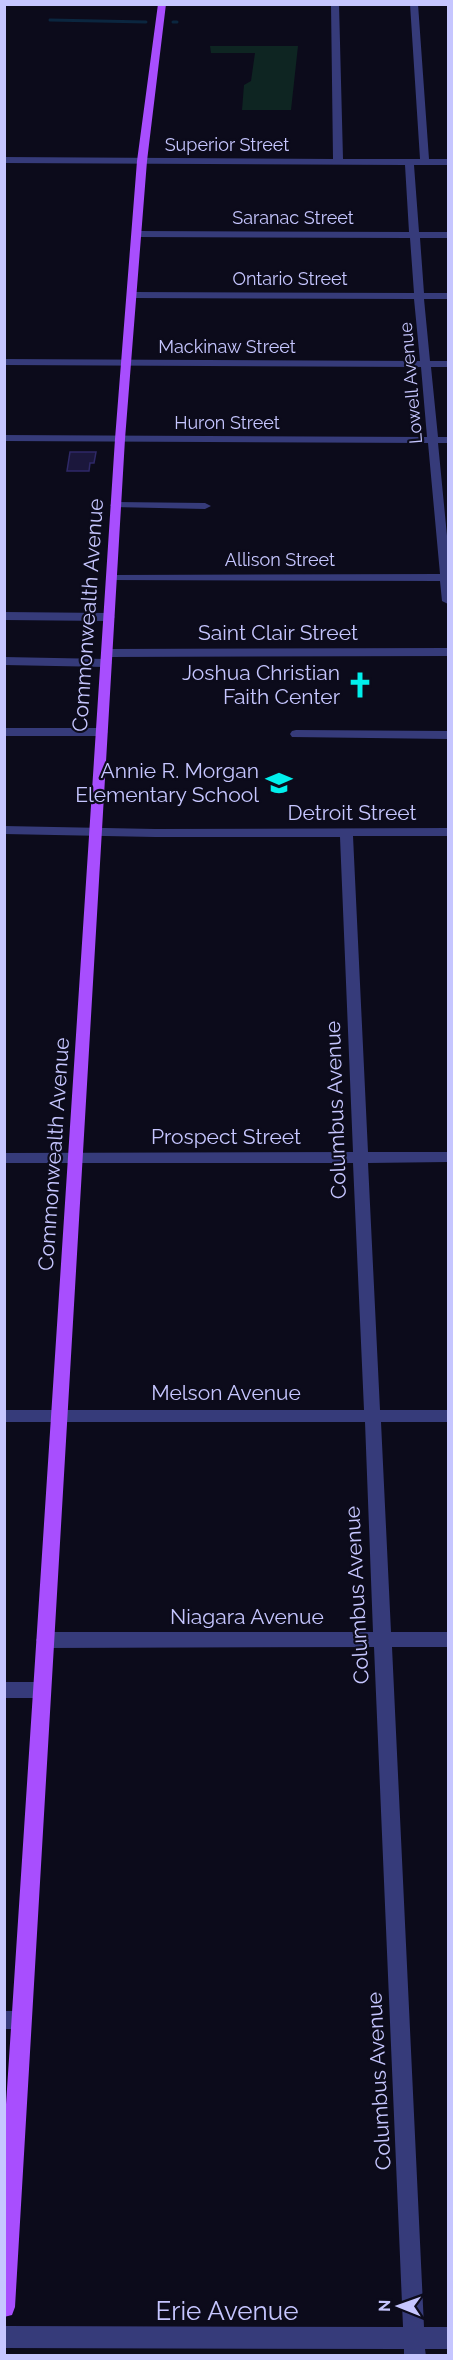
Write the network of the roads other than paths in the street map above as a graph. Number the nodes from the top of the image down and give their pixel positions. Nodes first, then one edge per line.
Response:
1 (162, 4) edge
2 (335, 4) edge
3 (414, 4) edge
4 (4, 160) edge
5 (142, 161) junction
6 (338, 162) junction
7 (409, 162) junction
8 (425, 162) junction
9 (448, 162) edge
10 (137, 234) junction
11 (414, 235) junction
12 (448, 235) edge
13 (132, 295) junction
14 (419, 296) junction
15 (448, 296) edge
16 (4, 362) edge
17 (128, 363) junction
18 (425, 364) junction
19 (448, 364) edge
20 (4, 438) edge
21 (120, 439) junction
22 (432, 440) junction
23 (448, 440) edge
24 (116, 506) junction
25 (205, 506) dead end
26 (447, 577) edge
27 (112, 578) junction
28 (448, 601) edge
29 (4, 616) edge
30 (109, 617) junction
31 (448, 652) edge
32 (107, 658) junction
33 (4, 662) edge
34 (4, 732) edge
35 (102, 732) junction
36 (296, 734) dead end
37 (448, 735) edge
38 (4, 830) edge
39 (95, 831) junction
40 (448, 832) edge
41 (346, 833) junction
42 (360, 1157) junction
43 (448, 1157) edge
44 (4, 1158) edge
45 (75, 1158) junction
46 (372, 1415) junction
47 (4, 1416) edge
48 (59, 1416) junction
49 (448, 1416) edge
50 (381, 1639) junction
51 (448, 1639) edge
52 (45, 1640) junction
53 (4, 1690) edge
54 (42, 1690) junction
55 (13, 2020) edge
56 (4, 2307) edge
57 (4, 2337) edge
58 (448, 2338) edge
59 (414, 2347) edge

1 - 5 main road, Commonwealth Avenue
2 - 6 street
3 - 8 street
4 - 5 street, Superior Street
5 - 6 street, Superior Street
5 - 10 main road, Commonwealth Avenue
6 - 7 street, Superior Street
7 - 8 street, Superior Street
7 - 11 street, Lowell Avenue
8 - 9 street, Superior Street
10 - 11 street, Saranac Street
10 - 13 main road, Commonwealth Avenue
11 - 12 street, Saranac Street
11 - 14 street, Lowell Avenue
13 - 14 street, Ontario Street
13 - 17 main road, Commonwealth Avenue
14 - 15 street, Ontario Street
14 - 18 street, Lowell Avenue
16 - 17 street, Mackinaw Street
17 - 18 street, Mackinaw Street
17 - 21 main road, Commonwealth Avenue
18 - 19 street, Mackinaw Street
18 - 22 street, Lowell Avenue
20 - 21 street, Huron Street
21 - 22 street, Huron Street
21 - 24 main road, Commonwealth Avenue
22 - 23 street, Huron Street
22 - 26 street, Lowell Avenue
24 - 25 street
24 - 27 main road, Commonwealth Avenue
26 - 27 street, Allison Street
26 - 28 street, Lowell Avenue
27 - 30 main road, Commonwealth Avenue
29 - 30 street
30 - 32 main road, Commonwealth Avenue
31 - 32 street, Saint Clair Street
32 - 33 street, Saint Clair Street
32 - 35 main road, Commonwealth Avenue
34 - 35 street
35 - 39 main road, Commonwealth Avenue
36 - 37 street
38 - 39 street, Detroit Street
39 - 41 street, Detroit Street
39 - 45 main road, Commonwealth Avenue
40 - 41 street, Detroit Street
41 - 42 street, Columbus Avenue
42 - 43 street, Prospect Street
42 - 45 street, Prospect Street
42 - 46 street, Columbus Avenue
44 - 45 street, Prospect Street
45 - 48 main road, Commonwealth Avenue
46 - 48 street, Melson Avenue
46 - 49 street, Melson Avenue
46 - 50 street, Columbus Avenue
47 - 48 street, Melson Avenue
48 - 52 main road, Commonwealth Avenue
50 - 51 street, Niagara Avenue
50 - 52 street, Niagara Avenue
50 - 59 street, Columbus Avenue
52 - 54 main road, Commonwealth Avenue
53 - 54 street
54 - 55 main road, Commonwealth Avenue
55 - 56 main road, Commonwealth Avenue
57 - 59 street, Erie Avenue
58 - 59 street, Erie Avenue

